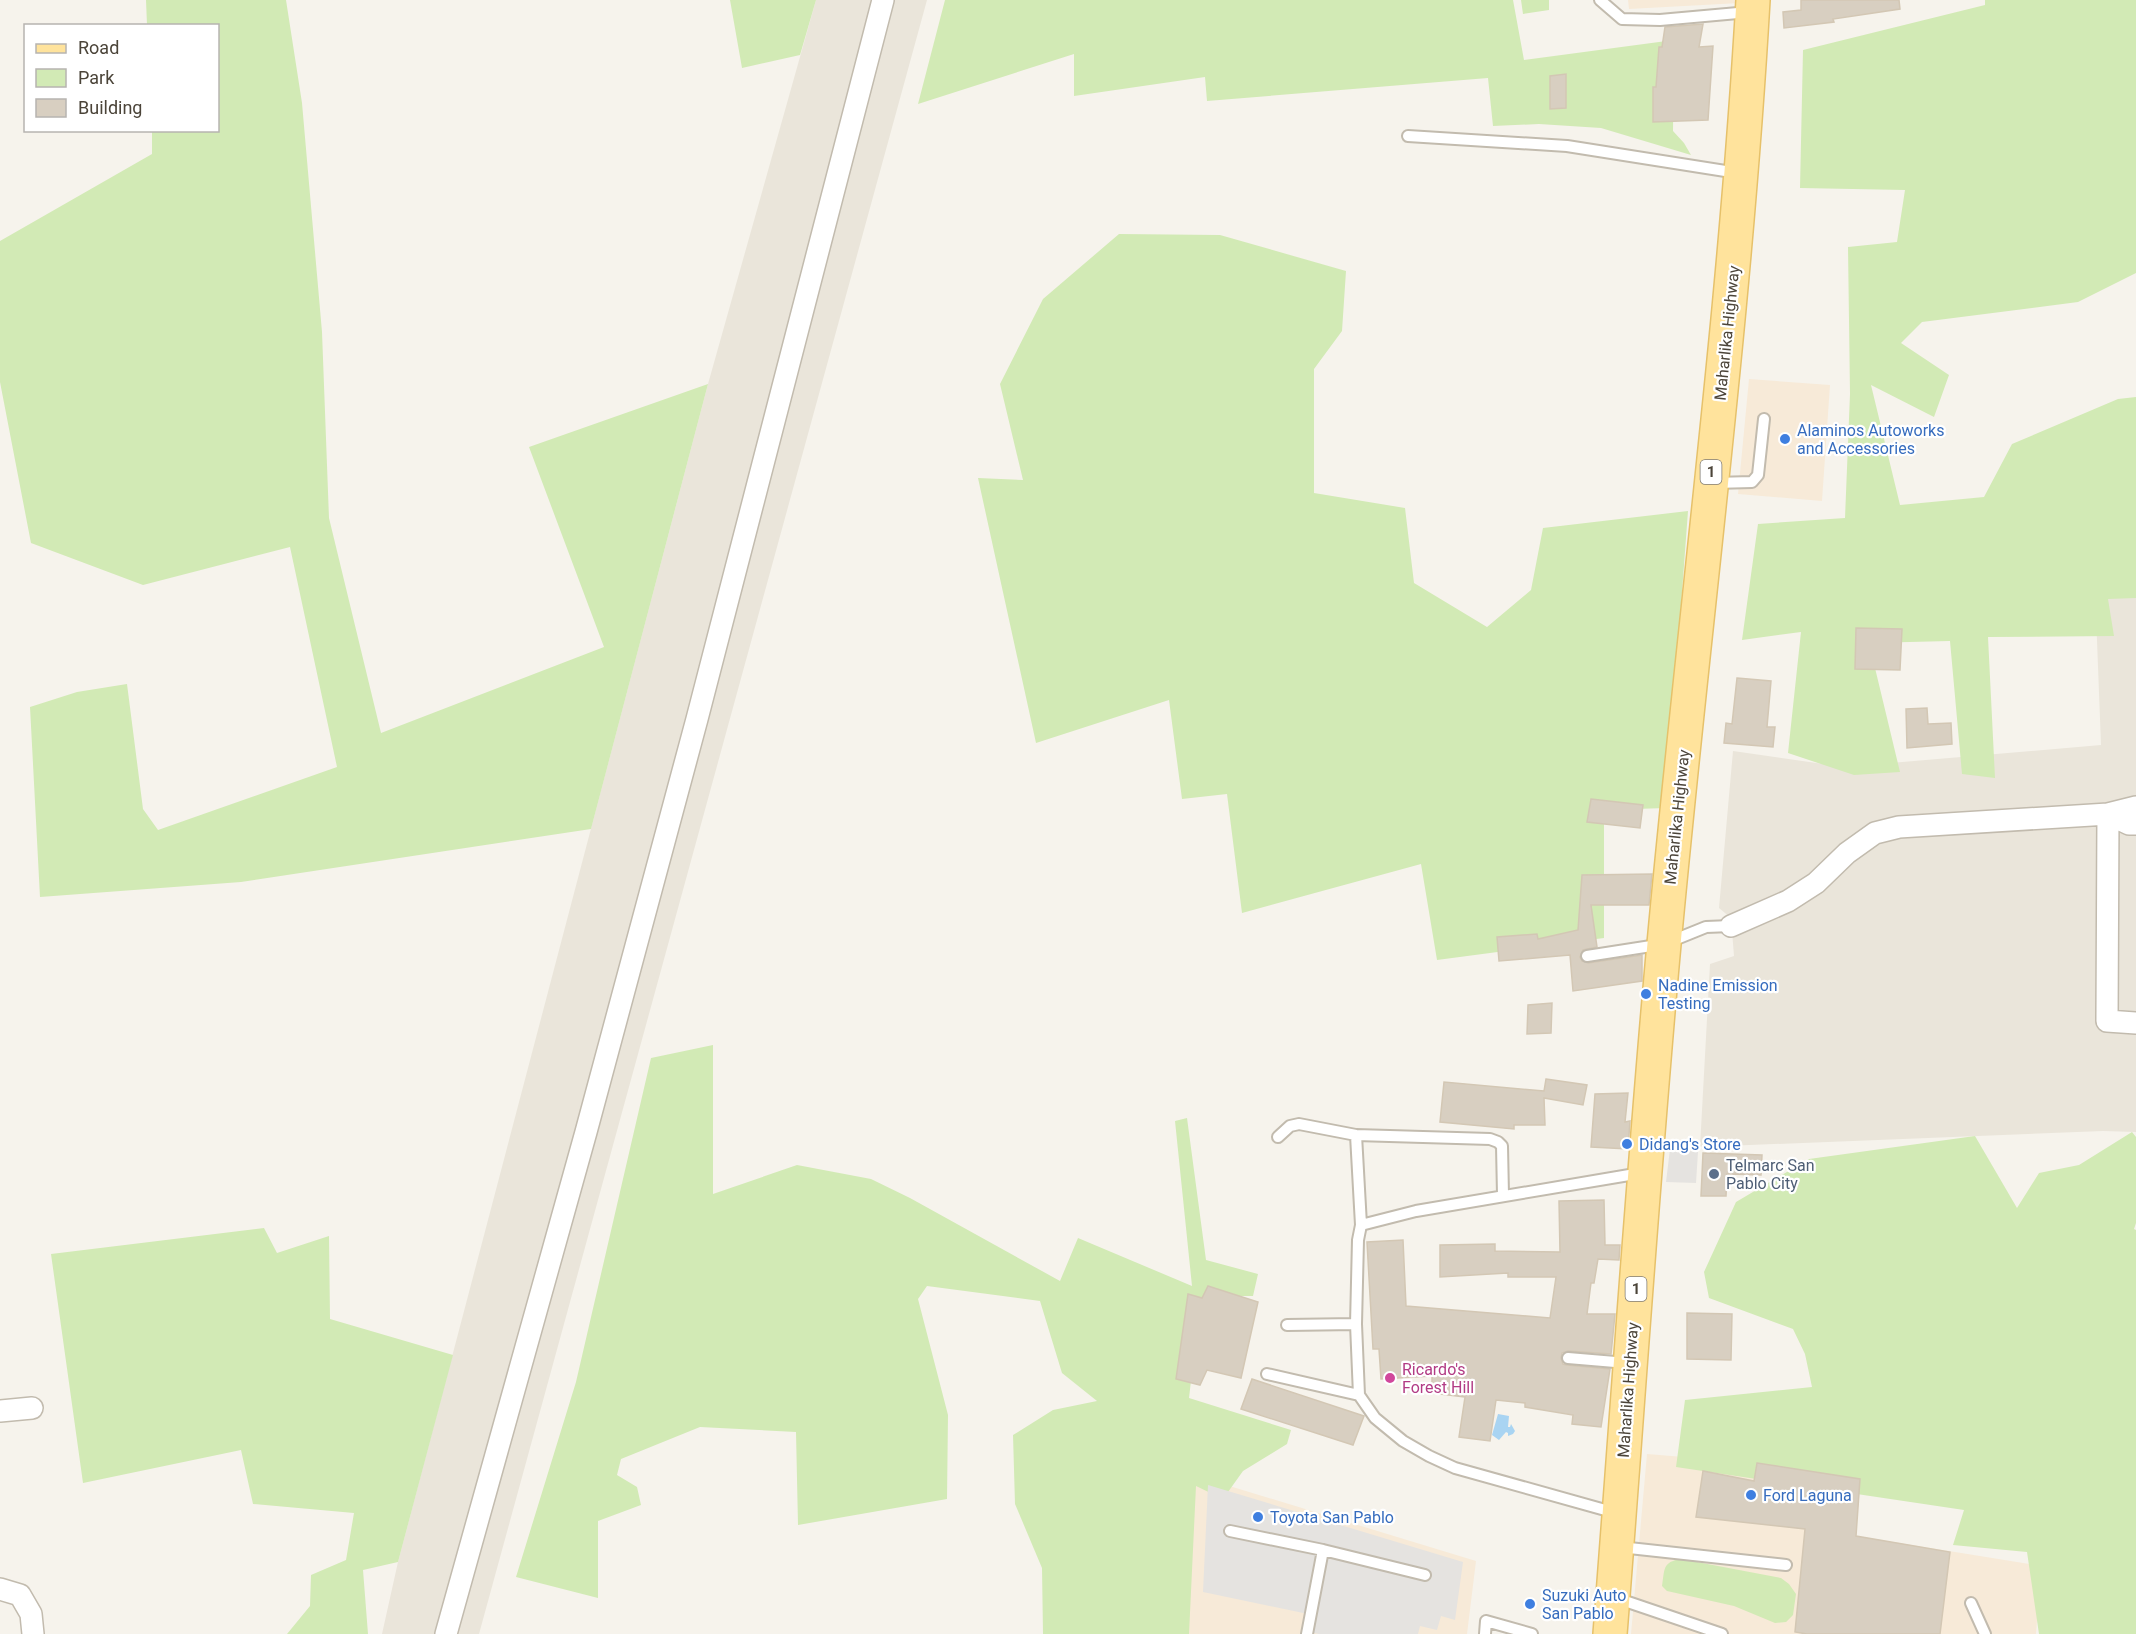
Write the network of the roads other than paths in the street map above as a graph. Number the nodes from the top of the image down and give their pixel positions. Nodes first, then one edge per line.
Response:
1 (883, 0) edge
2 (1600, 0) edge
3 (1753, 6) edge
4 (1408, 136) dead end
5 (1741, 174) junction
6 (1764, 419) dead end
7 (1710, 483) junction
8 (2136, 807) edge
9 (2108, 814) junction
10 (2136, 824) edge
11 (1731, 926) joint
12 (1664, 944) junction
13 (1587, 956) dead end
14 (2136, 1023) edge
15 (1356, 1135) junction
16 (1278, 1137) dead end
17 (1646, 1172) junction
18 (1503, 1195) junction
19 (1361, 1225) junction
20 (1356, 1324) junction
21 (1287, 1325) dead end
22 (1568, 1358) dead end
23 (1630, 1363) junction
24 (1267, 1374) dead end
25 (1359, 1395) junction
26 (32, 1408) dead end
27 (0, 1411) edge
28 (1619, 1514) junction
29 (1230, 1531) dead end
30 (1617, 1546) junction
31 (1323, 1550) junction
32 (1786, 1564) dead end
33 (1425, 1575) dead end
34 (0, 1589) edge
35 (1613, 1596) junction
36 (1971, 1603) dead end
37 (33, 1634) edge
38 (446, 1634) edge
39 (1307, 1634) edge
40 (1485, 1634) edge
41 (1532, 1634) edge
42 (1610, 1634) edge
43 (1722, 1634) edge
44 (1985, 1634) edge

1 - 38 street
2 - 3 lane
3 - 5 main road, Maharlika Highway / 1
4 - 5 lane
5 - 7 main road, Maharlika Highway / 1
6 - 7 lane
7 - 12 main road, Maharlika Highway / 1
8 - 9 street
9 - 10 street
9 - 11 street
9 - 14 street
11 - 12 lane
12 - 13 lane
12 - 17 main road, Maharlika Highway / 1
15 - 16 lane
15 - 18 lane
15 - 19 lane
17 - 18 lane
17 - 23 main road, Maharlika Highway / 1
18 - 19 lane
19 - 20 lane
20 - 21 lane
20 - 25 lane
22 - 23 lane
23 - 28 main road, Maharlika Highway / 1
24 - 25 lane
25 - 28 lane
26 - 27 street
28 - 30 main road, Maharlika Highway / 1
29 - 31 lane
30 - 32 lane
30 - 35 main road, Maharlika Highway / 1
31 - 33 lane
31 - 39 lane
34 - 37 street
35 - 42 main road, Maharlika Highway / 1
35 - 43 lane
36 - 44 lane
40 - 41 lane

